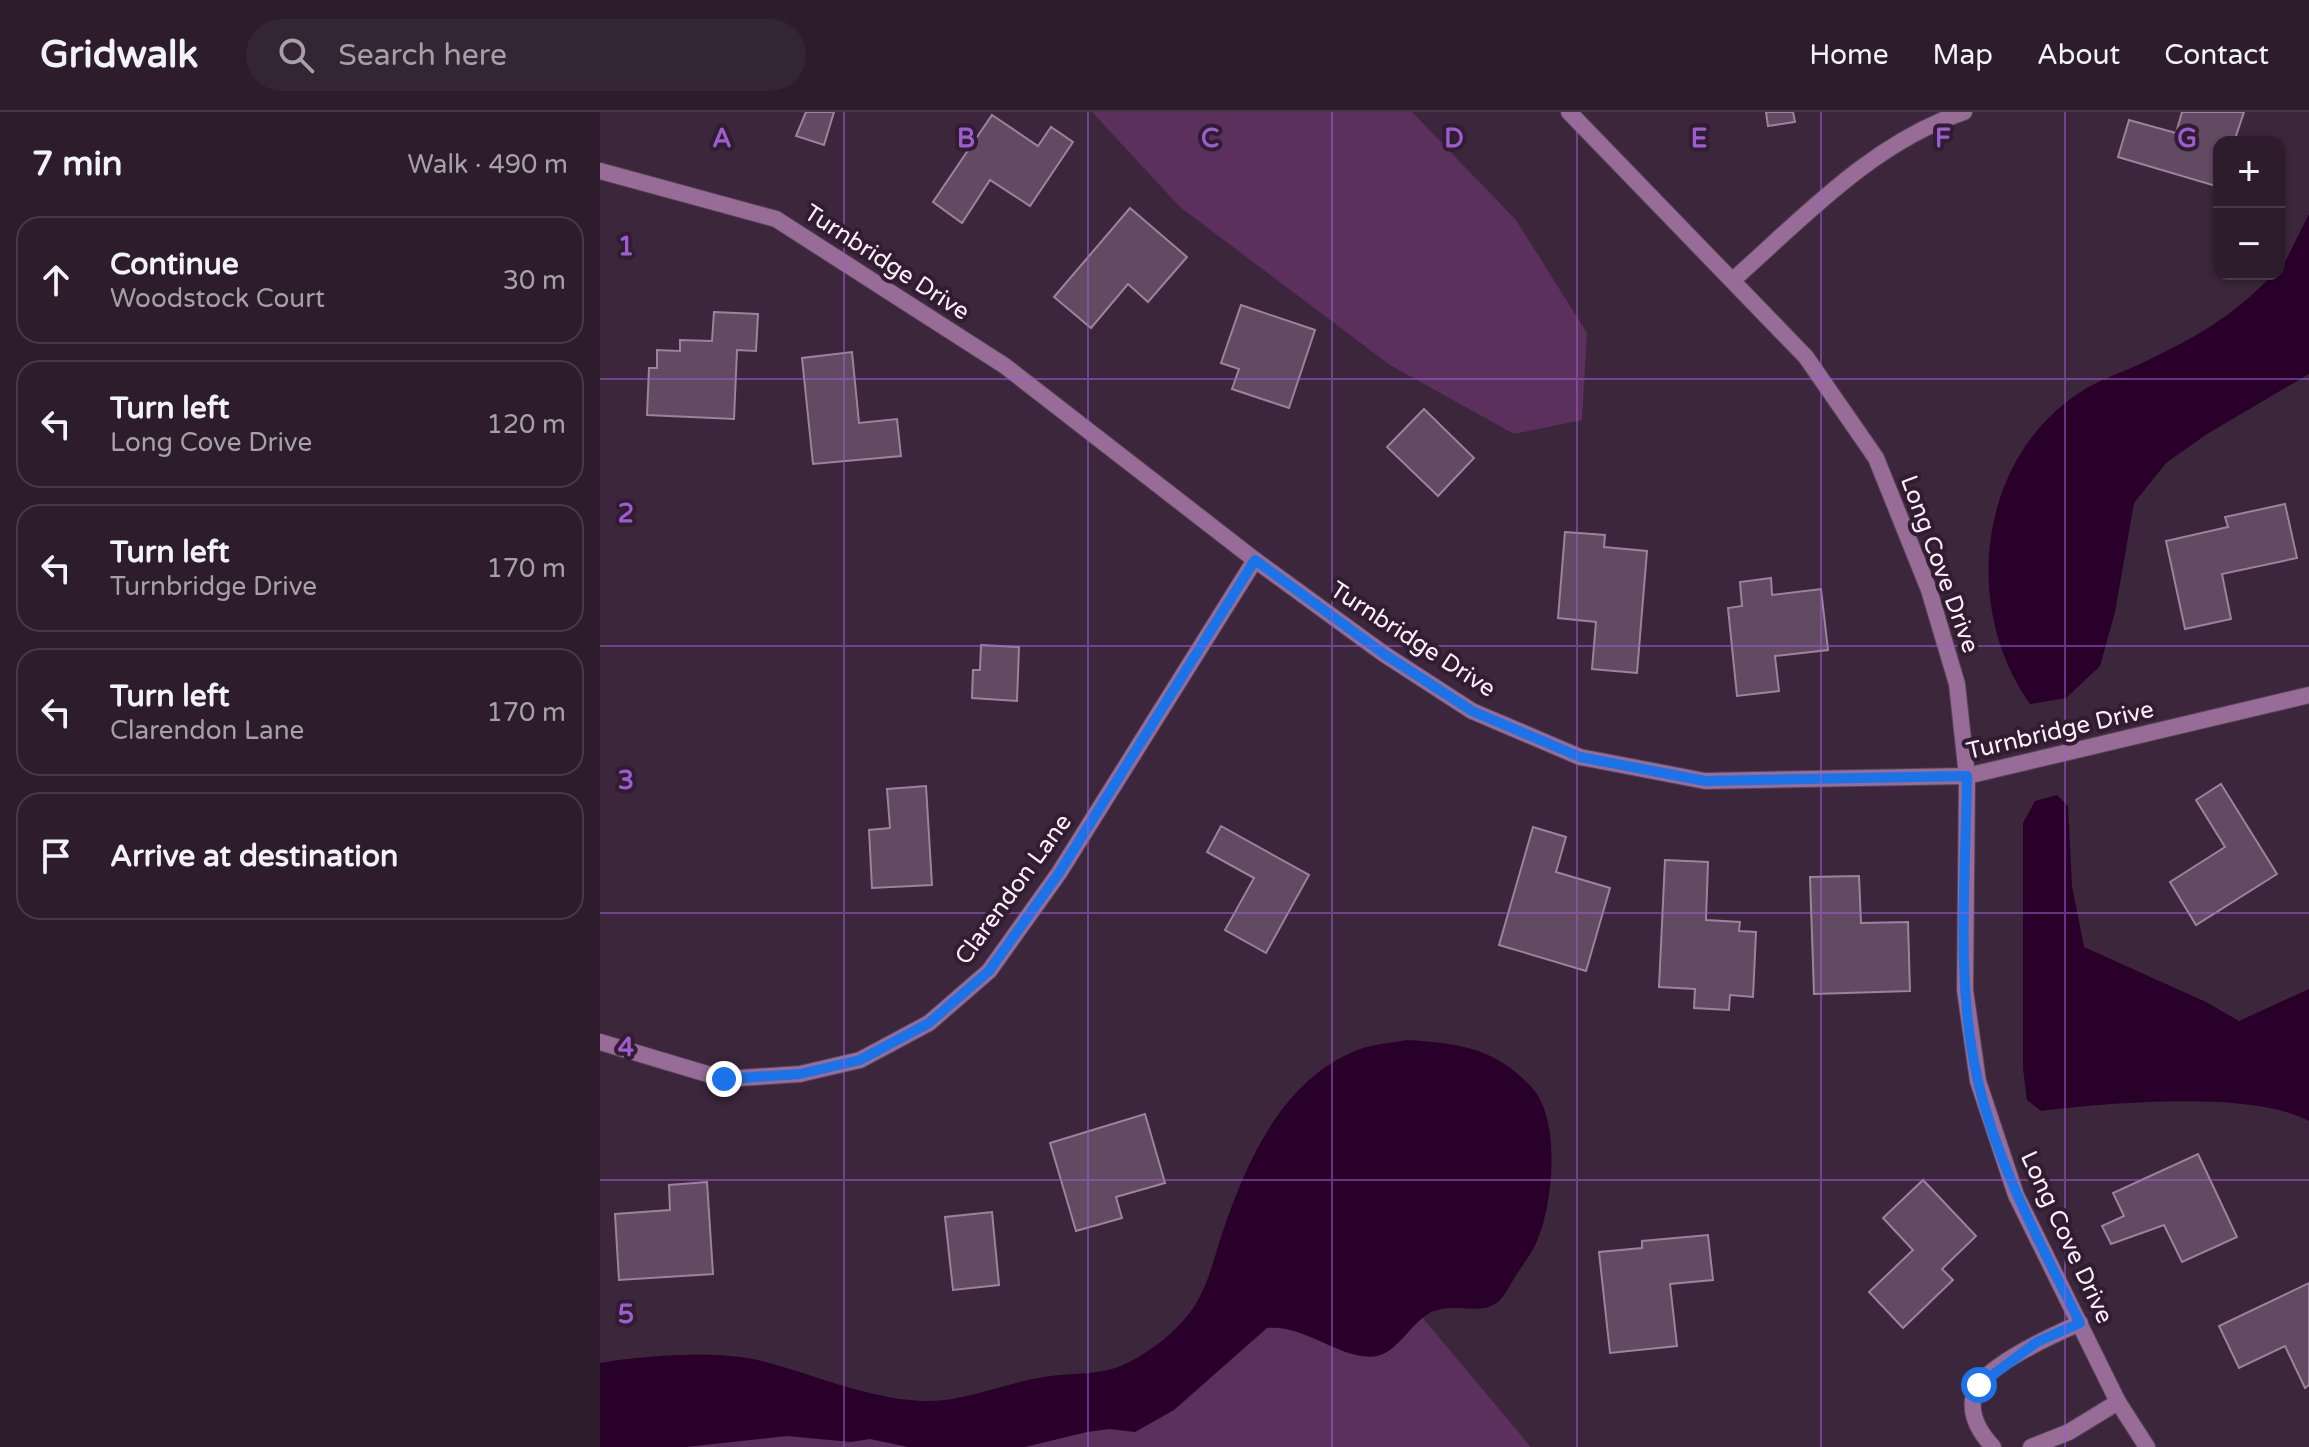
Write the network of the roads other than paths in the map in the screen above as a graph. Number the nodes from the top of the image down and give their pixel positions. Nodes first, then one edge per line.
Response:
1 (1569, 112) edge
2 (1964, 112) edge
3 (600, 171) edge
4 (1733, 280) junction
5 (1255, 560) junction
6 (2309, 695) edge
7 (1967, 776) junction
8 (600, 1042) edge
9 (2080, 1323) junction
10 (2118, 1402) junction
11 (1993, 1447) edge
12 (2031, 1447) edge
13 (2147, 1447) edge

1 - 4 street, Long Cove Drive
2 - 4 street
3 - 5 street, Turnbridge Drive
4 - 7 street, Long Cove Drive
5 - 7 street, Turnbridge Drive
5 - 8 street, Clarendon Lane
6 - 7 street, Turnbridge Drive
7 - 9 street, Long Cove Drive
9 - 10 street, Long Cove Drive
9 - 11 street
10 - 12 street
10 - 13 street, Long Cove Drive

